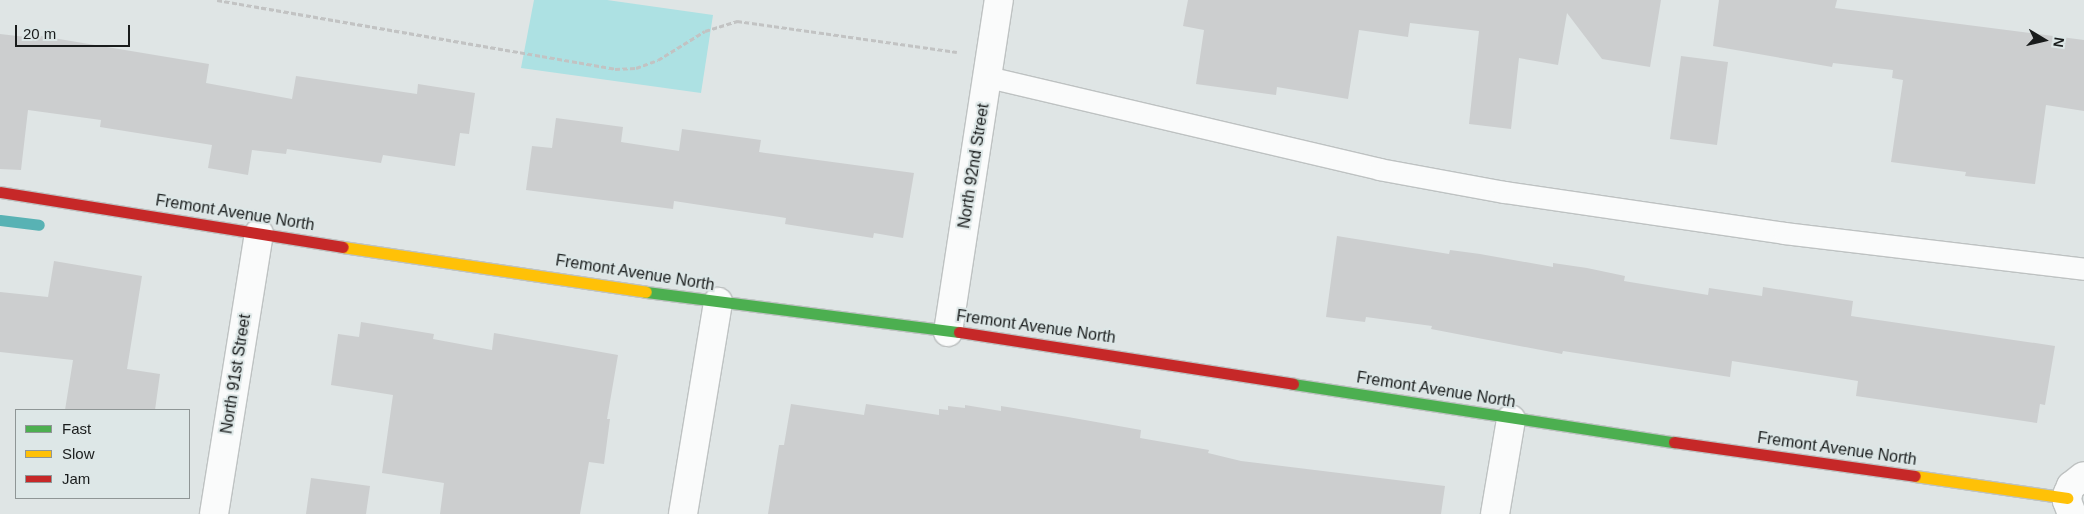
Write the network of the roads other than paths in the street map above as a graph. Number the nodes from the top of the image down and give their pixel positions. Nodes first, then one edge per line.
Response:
1 (999, 0) edge
2 (989, 67) junction
3 (0, 192) edge
4 (259, 234) junction
5 (2084, 269) edge
6 (718, 302) junction
7 (948, 332) junction
8 (1511, 418) junction
9 (2084, 476) edge
10 (2070, 506) edge
11 (214, 514) edge
12 (683, 514) edge
13 (1495, 514) edge

1 - 2 street, North 92nd Street
2 - 5 lane
2 - 7 street, North 92nd Street
3 - 4 street, Fremont Avenue North
4 - 6 street, Fremont Avenue North
4 - 11 street, North 91st Street
6 - 7 street, Fremont Avenue North
6 - 12 street
7 - 8 street, Fremont Avenue North
8 - 10 street, Fremont Avenue North
8 - 13 street
9 - 10 street

